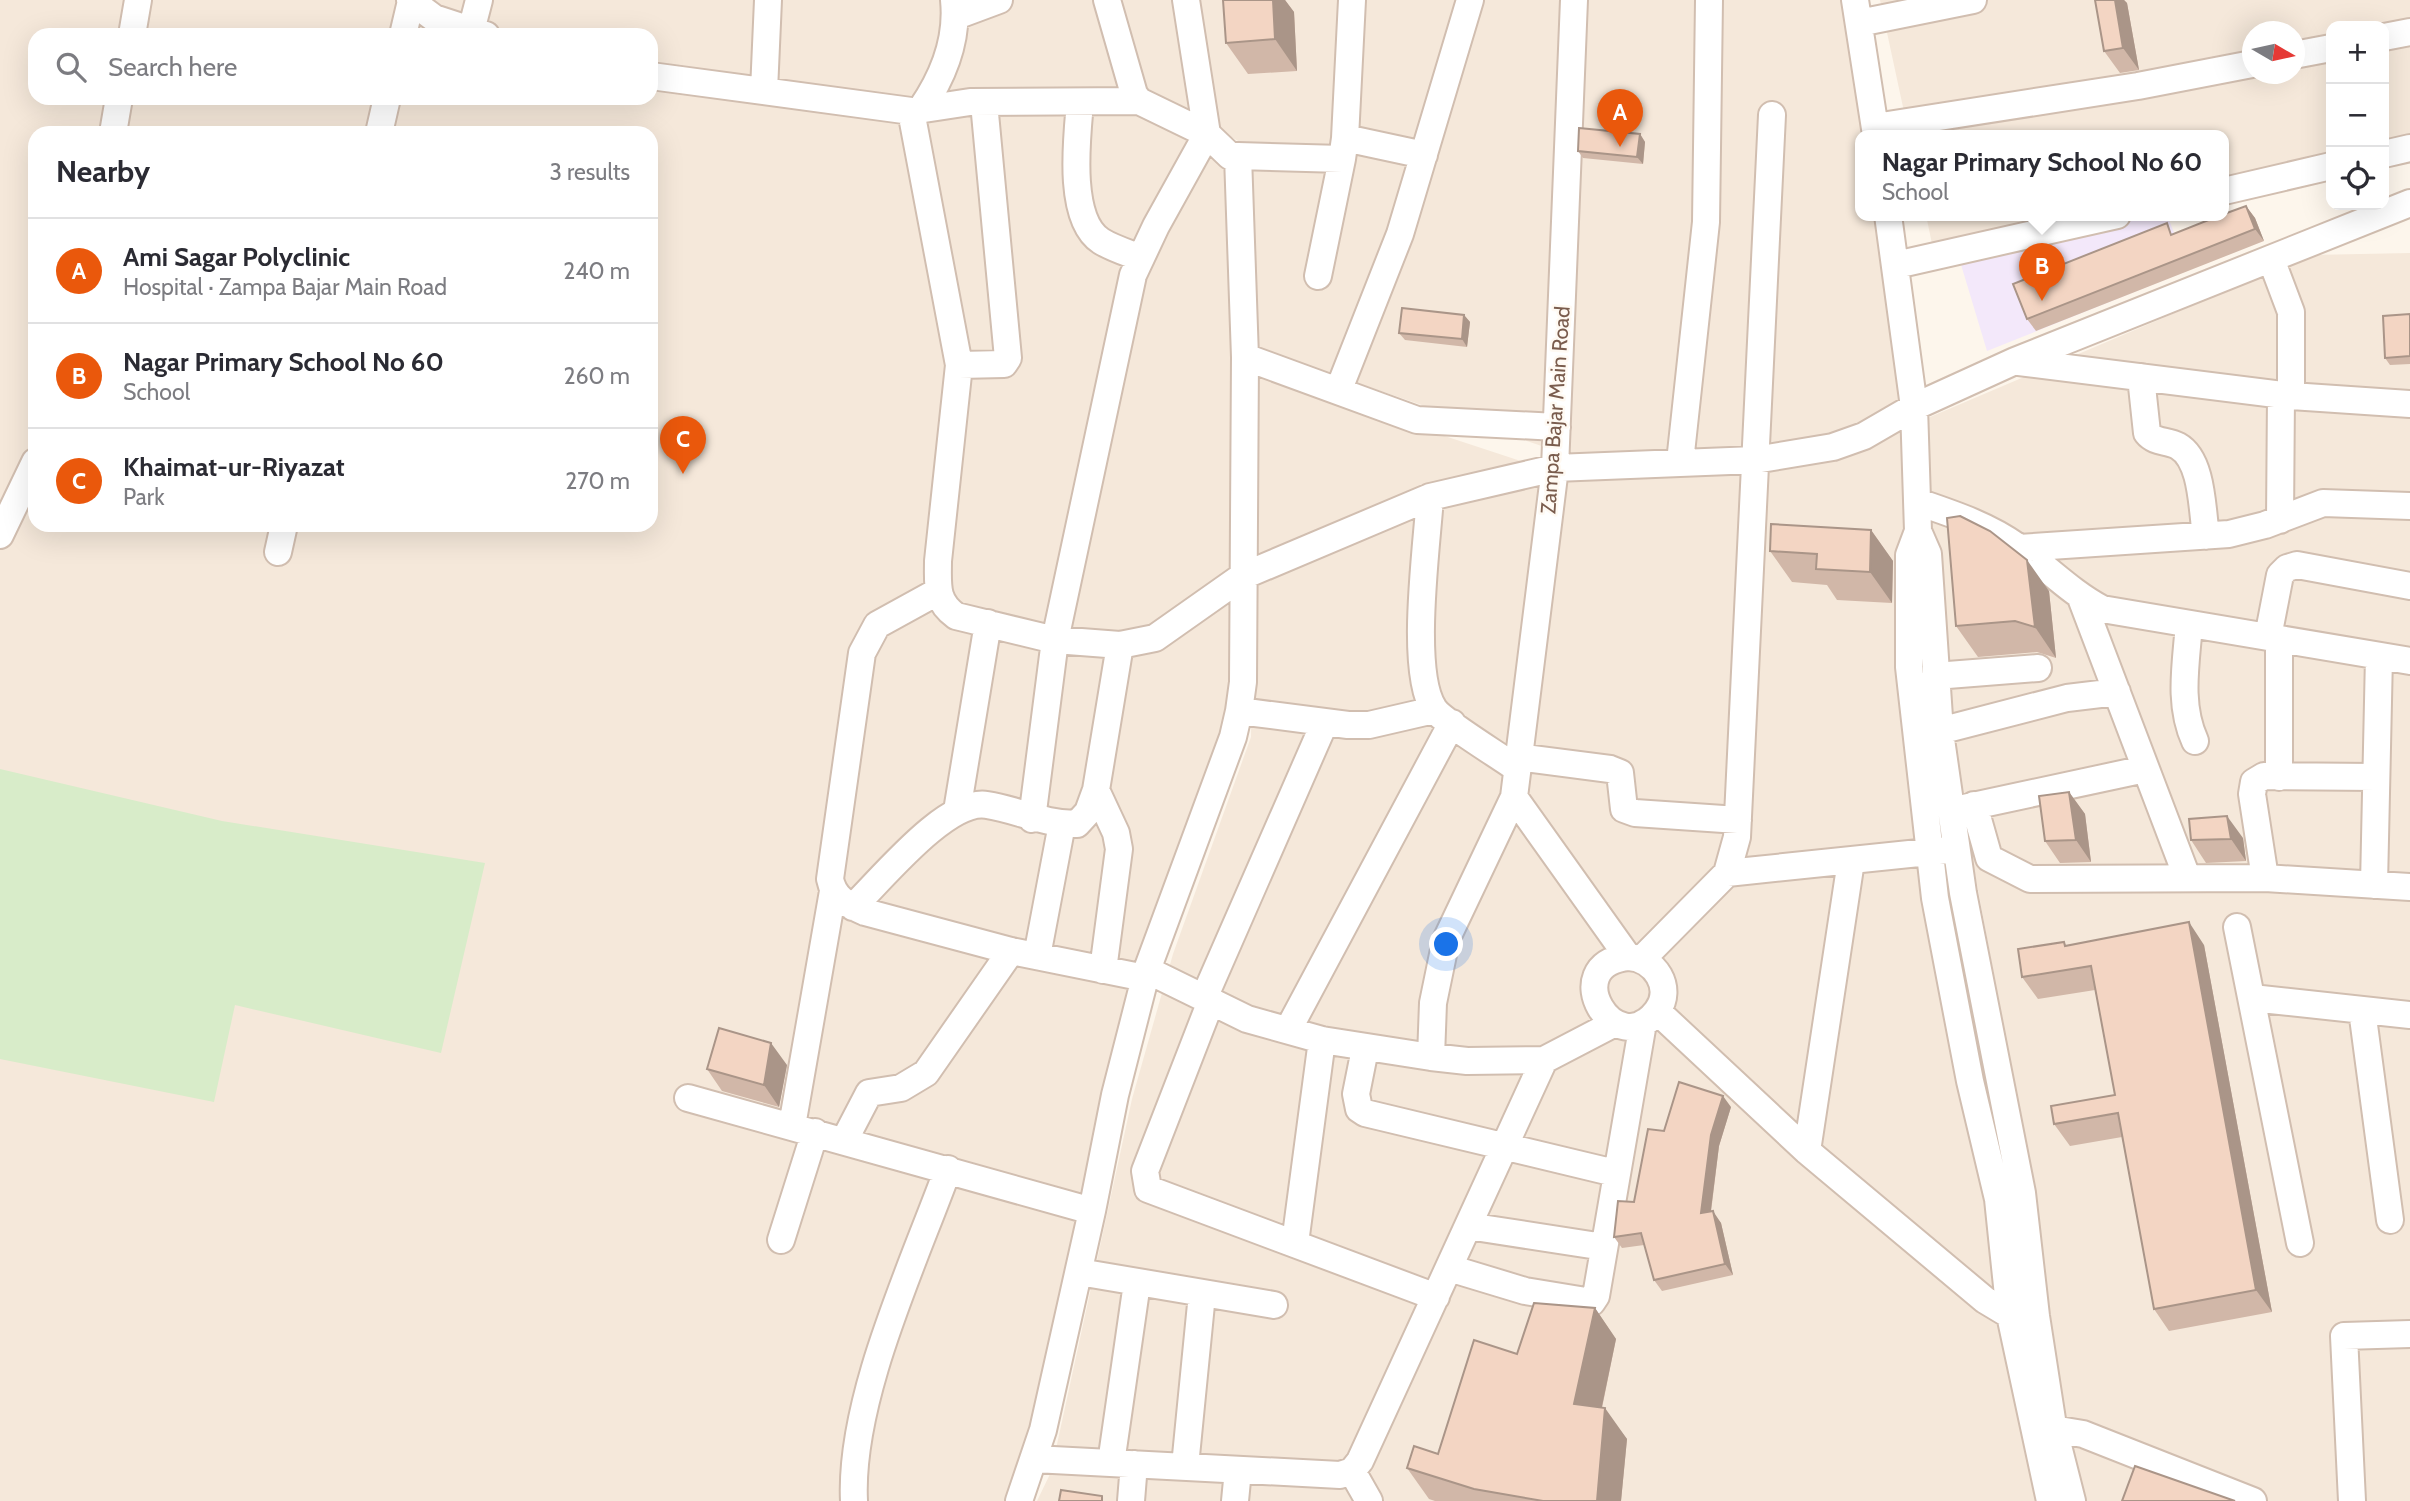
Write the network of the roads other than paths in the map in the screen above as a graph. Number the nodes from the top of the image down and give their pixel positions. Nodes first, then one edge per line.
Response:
1 (138, 0) edge
2 (479, 0) edge
3 (768, 0) edge
4 (999, 0) edge
5 (1107, 0) edge
6 (1186, 0) edge
7 (1352, 0) edge
8 (1470, 0) edge
9 (1574, 0) edge
10 (1709, 0) edge
11 (1973, 0) edge
12 (410, 1) edge
13 (955, 8) edge
14 (1857, 11) edge
15 (133, 28) edge
16 (404, 28) edge
17 (463, 28) edge
18 (478, 28) edge
19 (2410, 32) edge
20 (2389, 36) edge
21 (2326, 49) edge
22 (2305, 53) edge
23 (2242, 66) edge
24 (658, 77) edge
25 (764, 91) junction
26 (1139, 101) junction
27 (984, 103) junction
28 (1080, 103) junction
29 (119, 105) edge
30 (385, 105) edge
31 (916, 110) junction
32 (1772, 115) dead end
33 (114, 126) edge
34 (381, 126) edge
35 (1875, 130) edge
36 (1881, 130) edge
37 (1207, 134) junction
38 (2410, 148) edge
39 (1344, 149) junction
40 (2389, 153) edge
41 (1424, 155) junction
42 (1238, 156) junction
43 (2326, 167) edge
44 (2229, 190) edge
45 (2410, 203) edge
46 (1889, 221) edge
47 (2090, 221) edge
48 (1141, 258) junction
49 (2270, 259) junction
50 (1896, 265) junction
51 (1318, 276) dead end
52 (1245, 357) junction
53 (2015, 361) junction
54 (959, 365) junction
55 (2141, 377) junction
56 (1339, 389) junction
57 (2286, 395) junction
58 (2410, 404) edge
59 (1914, 407) junction
60 (1557, 427) junction
61 (1755, 460) junction
62 (1680, 462) junction
63 (1555, 468) junction
64 (28, 477) edge
65 (1430, 497) junction
66 (1918, 502) junction
67 (2410, 506) edge
68 (2280, 520) junction
69 (1918, 531) junction
70 (282, 532) edge
71 (0, 535) edge
72 (2206, 536) junction
73 (2019, 548) junction
74 (278, 552) dead end
75 (1243, 576) junction
76 (2410, 586) edge
77 (937, 592) junction
78 (2081, 598) junction
79 (988, 623) junction
80 (2189, 624) junction
81 (2273, 638) junction
82 (1055, 639) junction
83 (1120, 645) junction
84 (2379, 656) junction
85 (2410, 661) edge
86 (2038, 668) edge
87 (1935, 676) junction
88 (2116, 692) junction
89 (1239, 711) junction
90 (1443, 717) junction
91 (1324, 724) junction
92 (1927, 734) junction
93 (2195, 741) dead end
94 (1517, 763) junction
95 (2145, 769) junction
96 (2278, 777) junction
97 (2376, 777) junction
98 (1096, 790) junction
99 (1514, 797) junction
100 (1963, 808) junction
101 (957, 811) junction
102 (1926, 816) junction
103 (1032, 819) junction
104 (1738, 820) junction
105 (1062, 824) junction
106 (1957, 849) junction
107 (1930, 853) junction
108 (1851, 861) junction
109 (1727, 873) junction
110 (2187, 877) junction
111 (2265, 878) junction
112 (2374, 885) junction
113 (2410, 887) edge
114 (843, 899) junction
115 (2237, 927) dead end
116 (1011, 951) junction
117 (1037, 956) junction
118 (1635, 958) junction
119 (1103, 970) junction
120 (1146, 974) junction
121 (2252, 998) junction
122 (1207, 1000) junction
123 (2362, 1010) junction
124 (2410, 1015) edge
125 (1650, 1017) junction
126 (1615, 1023) junction
127 (1288, 1030) junction
128 (1322, 1040) junction
129 (1365, 1049) junction
130 (1431, 1057) junction
131 (1544, 1060) junction
132 (688, 1098) dead end
133 (804, 1129) junction
134 (844, 1141) junction
135 (1505, 1146) junction
136 (1807, 1150) junction
137 (948, 1169) junction
138 (1615, 1173) junction
139 (1093, 1211) junction
140 (2390, 1220) dead end
141 (1468, 1226) junction
142 (781, 1240) dead end
143 (2300, 1243) dead end
144 (1295, 1244) junction
145 (1604, 1247) junction
146 (1449, 1269) junction
147 (1079, 1272) junction
148 (1137, 1283) junction
149 (1202, 1294) junction
150 (1436, 1297) junction
151 (1274, 1305) dead end
152 (2023, 1315) junction
153 (2410, 1334) edge
154 (2043, 1427) junction
155 (1034, 1459) junction
156 (1123, 1463) junction
157 (1185, 1466) junction
158 (1238, 1469) junction
159 (1352, 1471) junction
160 (854, 1501) edge
161 (1019, 1501) edge
162 (1131, 1501) edge
163 (1235, 1501) edge
164 (1369, 1501) edge
165 (2050, 1501) edge
166 (2072, 1501) edge
167 (2253, 1501) edge
168 (2352, 1501) edge

1 - 15 street
2 - 18 street
3 - 25 street
4 - 13 street
5 - 26 street
6 - 37 street
7 - 39 street
8 - 41 street
9 - 60 street, Zampa Bajar Main Road
10 - 62 street
11 - 14 street
12 - 16 street
12 - 17 street
13 - 31 street
14 - 35 street
19 - 20 street
21 - 22 street
23 - 36 street
24 - 25 street
25 - 31 street
26 - 28 street
26 - 37 street
27 - 28 street
27 - 31 street
27 - 54 street
28 - 48 street
29 - 33 street
30 - 34 street
31 - 54 street
32 - 61 street
37 - 42 street
37 - 48 street
38 - 40 street
39 - 41 street
39 - 42 street
39 - 51 street
41 - 56 street
42 - 52 street
43 - 44 street
45 - 49 street
46 - 50 street
47 - 50 street
48 - 82 street
49 - 53 street
49 - 57 street
50 - 59 street
52 - 56 street
52 - 75 street
53 - 55 street
53 - 59 street
54 - 77 street
55 - 57 street
55 - 72 street
56 - 60 street
57 - 58 street
57 - 68 street
59 - 61 street
59 - 66 street
60 - 63 street, Zampa Bajar Main Road
61 - 62 street
61 - 104 street
62 - 63 street
63 - 65 street
63 - 94 street, Zampa Bajar Main Road
64 - 71 street
65 - 75 street
65 - 90 street
66 - 69 street
66 - 73 street
67 - 68 street
68 - 72 street
69 - 87 street
69 - 92 street
70 - 74 street
72 - 73 street
73 - 78 street
75 - 83 street
75 - 89 street
76 - 81 street
77 - 79 street
77 - 114 street
78 - 80 street
78 - 88 street
79 - 82 street
79 - 101 street
80 - 81 street
80 - 93 street
81 - 84 street
81 - 96 street
82 - 83 street
82 - 103 street
83 - 98 street
84 - 85 street
84 - 97 street
86 - 87 street
87 - 92 street
88 - 92 street
88 - 95 street
89 - 91 street
89 - 120 street
90 - 91 street
90 - 94 street
90 - 127 street
91 - 122 street
92 - 100 street
92 - 102 street
94 - 99 street, Zampa Bajar Main Road
94 - 104 street
95 - 100 street
95 - 110 street
96 - 97 street
96 - 111 street
97 - 112 street
98 - 105 street
98 - 119 street
99 - 118 street
99 - 130 street
100 - 102 street
100 - 106 street
100 - 110 street
101 - 103 street
101 - 114 street
102 - 107 street
103 - 105 street
104 - 109 street
105 - 117 street
106 - 107 street
106 - 152 street
107 - 108 street
107 - 152 street
108 - 109 street
108 - 136 street
109 - 118 street
110 - 111 street
111 - 112 street
112 - 113 street
114 - 116 street
114 - 133 street
115 - 121 street
116 - 117 street
116 - 134 street
117 - 119 street
118 - 125 street
118 - 126 street
119 - 120 street
120 - 122 street
120 - 139 street
121 - 123 street
121 - 143 street
122 - 127 street
122 - 144 street
123 - 124 street
123 - 140 street
125 - 126 street
125 - 136 street
125 - 138 street
126 - 131 street
127 - 128 street
128 - 129 street
128 - 144 street
129 - 130 street
129 - 135 street
130 - 131 street
131 - 135 street
132 - 133 street
133 - 134 street
133 - 142 street
134 - 137 street
135 - 138 street
135 - 141 street
136 - 152 street
137 - 139 street
137 - 160 street
138 - 145 street
139 - 147 street
141 - 145 street
141 - 146 street
144 - 150 street
145 - 146 street
146 - 150 street
147 - 148 street
147 - 155 street
148 - 149 street
148 - 156 street
149 - 151 street
149 - 157 street
150 - 159 street
152 - 154 street
153 - 168 street
154 - 165 street
154 - 166 street
154 - 167 street
155 - 156 street
155 - 161 street
156 - 157 street
156 - 162 street
157 - 158 street
158 - 159 street
158 - 163 street
159 - 164 street

